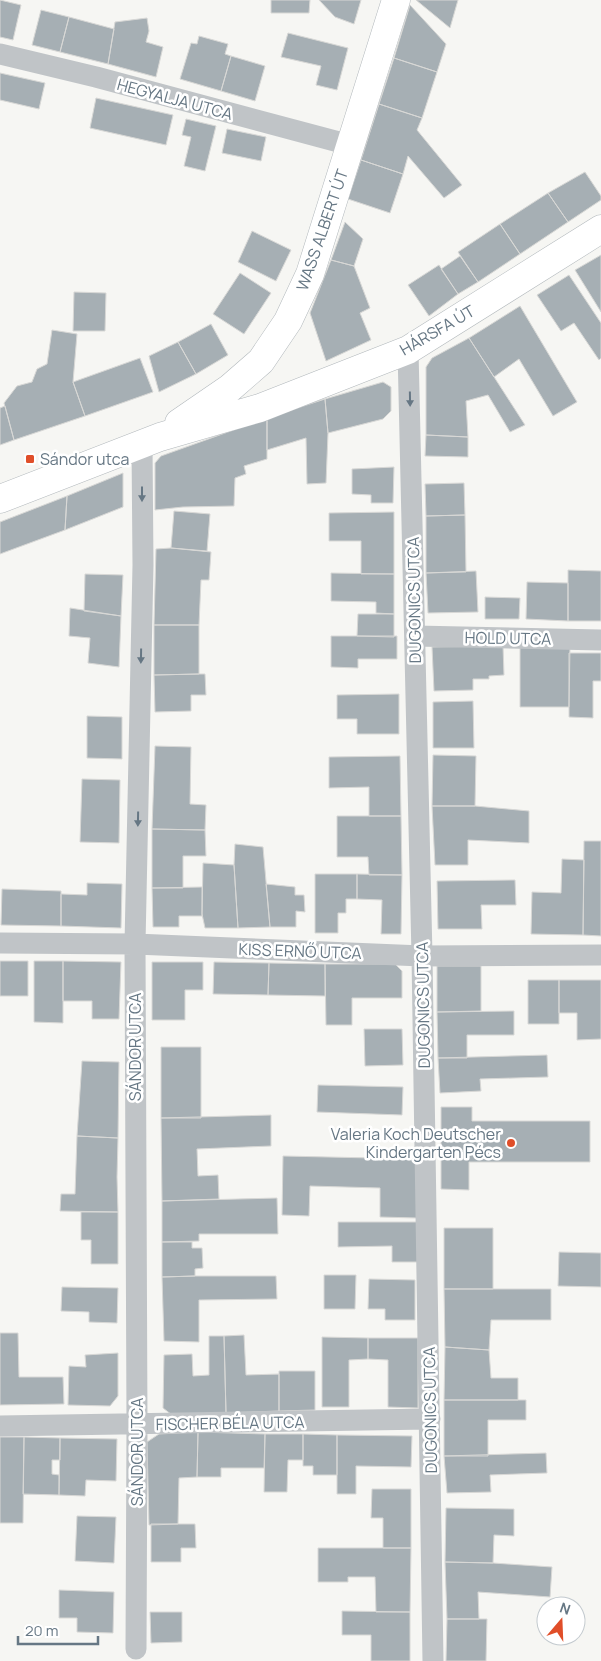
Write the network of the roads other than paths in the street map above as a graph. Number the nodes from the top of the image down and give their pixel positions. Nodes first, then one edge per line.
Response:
1 (396, 0) edge
2 (0, 54) edge
3 (350, 145) junction
4 (601, 229) edge
5 (408, 350) junction
6 (151, 441) junction
7 (0, 499) edge
8 (415, 636) junction
9 (601, 640) edge
10 (0, 943) edge
11 (135, 944) junction
12 (422, 956) junction
13 (601, 956) edge
14 (430, 1419) junction
15 (137, 1424) junction
16 (0, 1426) edge
17 (136, 1649) dead end
18 (433, 1661) edge

1 - 3 street, WASS ALBERT ÚT
2 - 3 street, HEGYALJA UTCA
3 - 6 street, WASS ALBERT ÚT
4 - 5 street, HÁRSFA ÚT
5 - 6 street, HÁRSFA ÚT
5 -> 8 street, DUGONICS UTCA
6 - 7 street
6 -> 11 street, SÁNDOR UTCA
8 - 9 street, HOLD UTCA
8 - 12 street, DUGONICS UTCA
10 - 11 street, KISS ERNŐ UTCA
11 - 12 street, KISS ERNŐ UTCA
11 - 15 street, SÁNDOR UTCA
12 - 13 street, KISS ERNŐ UTCA
12 - 14 street, DUGONICS UTCA
14 - 15 street, FISCHER BÉLA UTCA
14 - 18 street, DUGONICS UTCA
15 - 16 street, FISCHER BÉLA UTCA
15 - 17 street, SÁNDOR UTCA

